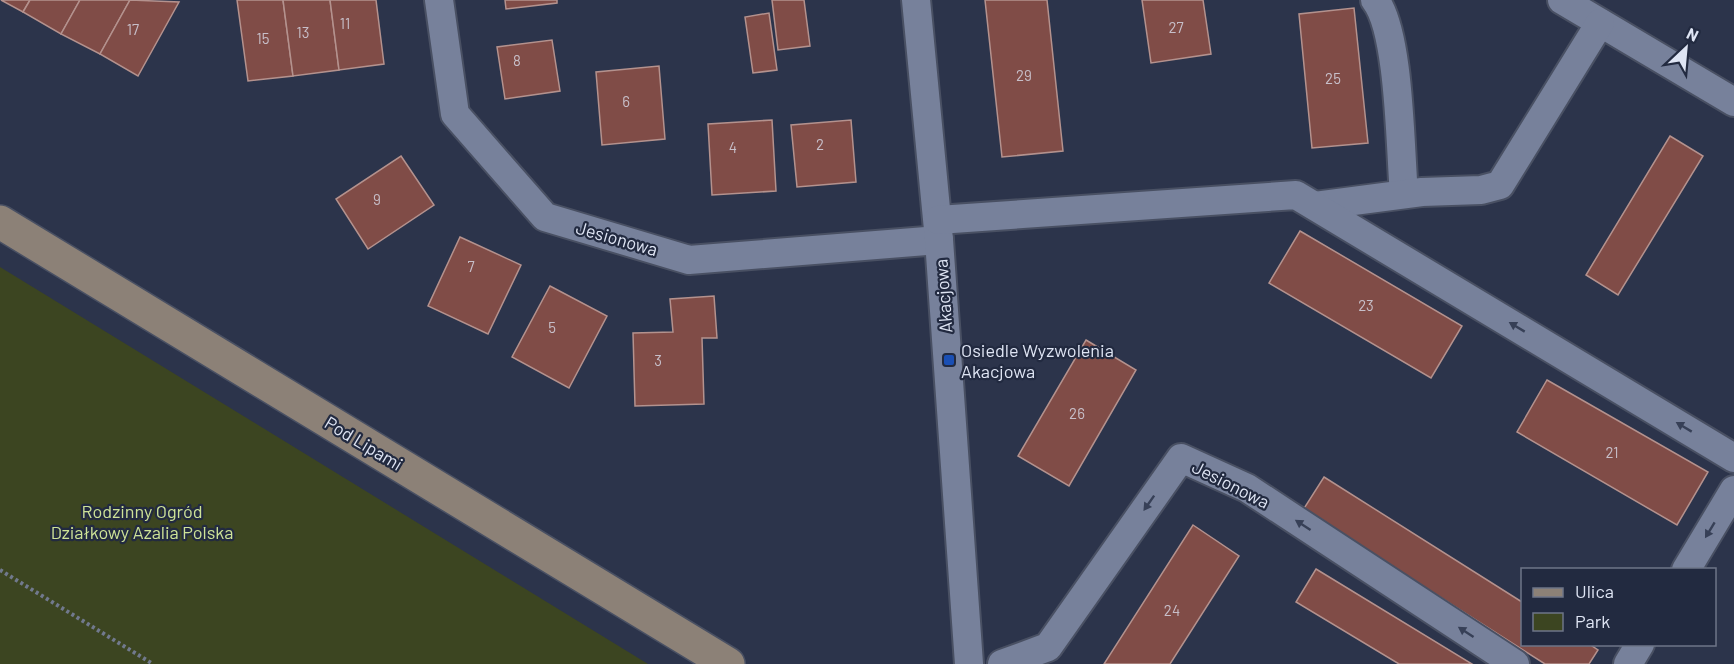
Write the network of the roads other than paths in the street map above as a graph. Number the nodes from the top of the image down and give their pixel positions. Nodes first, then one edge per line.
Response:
1 (439, 0) edge
2 (916, 0) edge
3 (1375, 0) edge
4 (1562, 0) edge
5 (1600, 23) junction
6 (1734, 102) edge
7 (1404, 195) junction
8 (1315, 206) junction
9 (0, 222) edge
10 (938, 230) junction
11 (1734, 458) edge
12 (1734, 490) edge
13 (1687, 568) edge
14 (1639, 646) edge
15 (728, 664) edge
16 (969, 664) edge
17 (1002, 664) edge
18 (1515, 664) edge
19 (1628, 664) edge

1 - 10 street, Jesionowa
2 - 10 street, Akacjowa
3 - 7 street
4 - 5 street
5 - 6 street
5 - 7 street
7 - 8 street
8 - 10 street, Jesionowa
11 -> 8 street, Jesionowa
9 - 15 street, Pod Lipami
10 - 16 street, Akacjowa
12 -> 13 street
14 - 19 street
18 -> 17 street, Jesionowa

